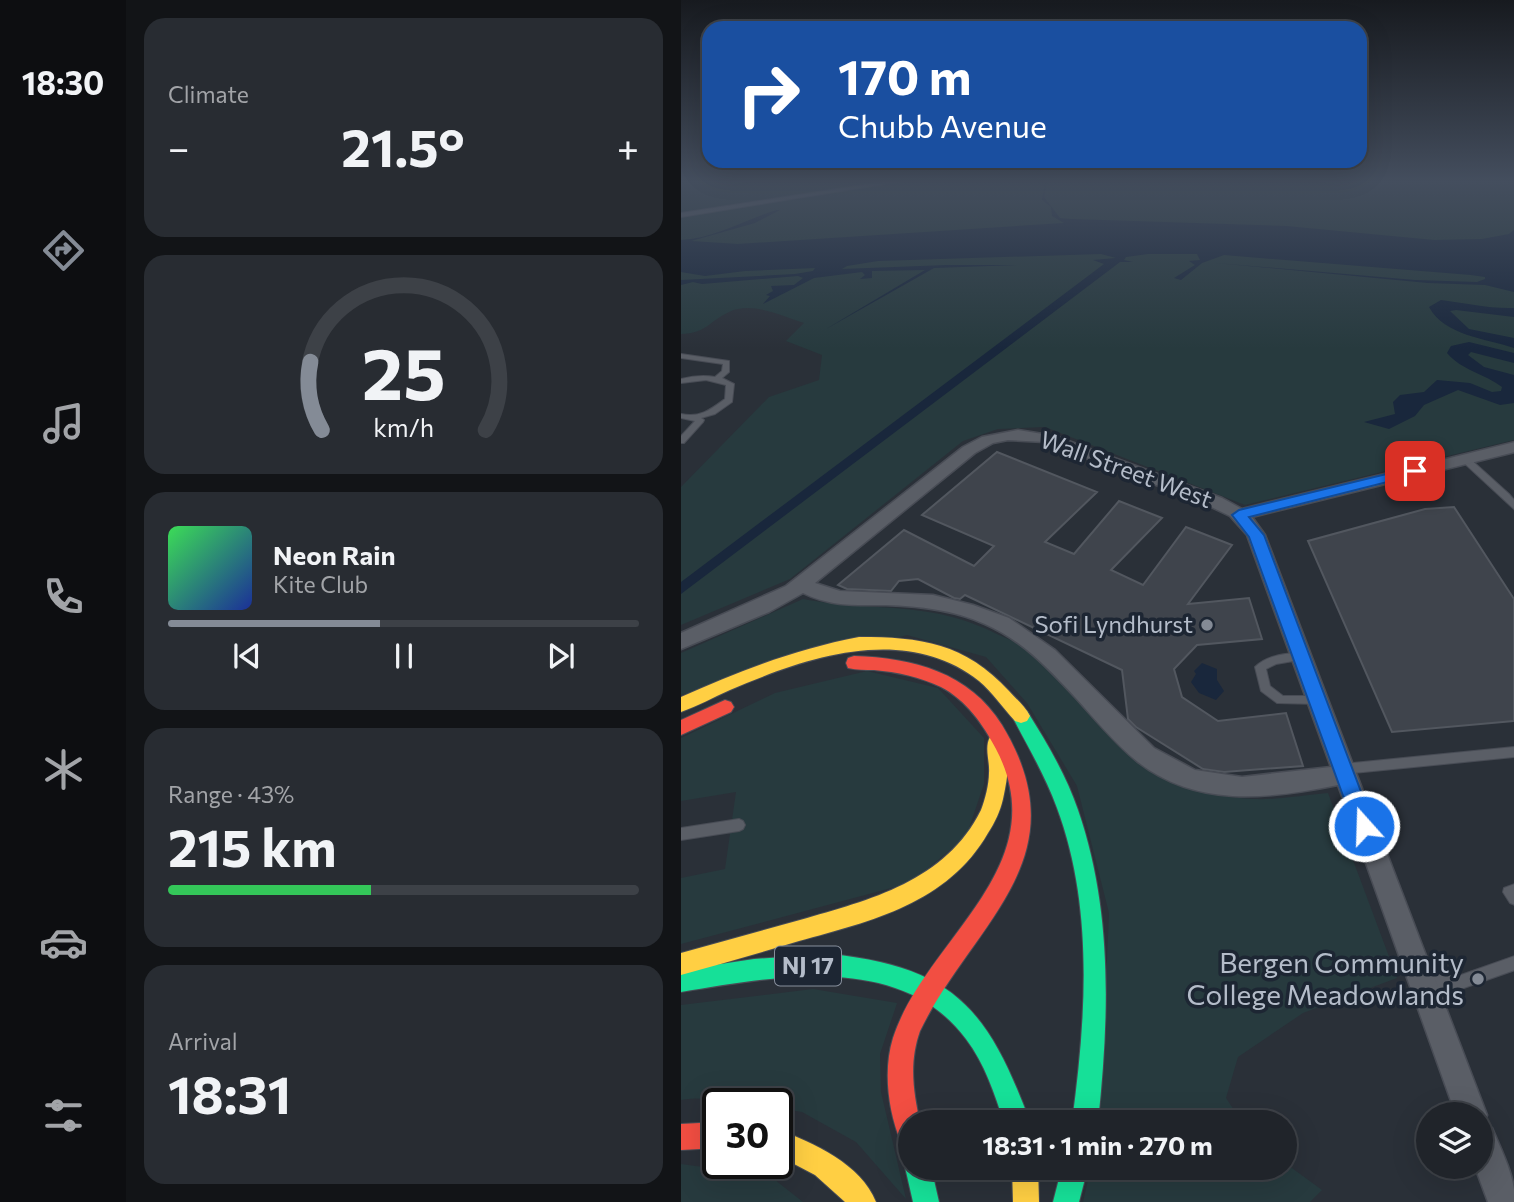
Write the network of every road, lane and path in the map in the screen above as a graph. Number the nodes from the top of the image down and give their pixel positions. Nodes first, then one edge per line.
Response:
1 (681, 356) edge
2 (718, 378) junction
3 (681, 381) edge
4 (681, 416) edge
5 (696, 417) junction
6 (681, 441) edge
7 (1514, 447) edge
8 (1465, 459) junction
9 (1514, 507) edge
10 (1239, 515) junction
11 (802, 584) junction
12 (681, 641) edge
13 (1301, 656) junction
14 (835, 665) dead end
15 (739, 700) dead end
16 (1317, 700) junction
17 (681, 705) edge
18 (982, 709) junction
19 (681, 727) edge
20 (1514, 752) edge
21 (1344, 771) junction
22 (739, 825) dead end
23 (681, 834) edge
24 (1514, 890) edge
25 (1514, 898) edge
26 (1514, 963) edge
27 (681, 964) edge
28 (681, 981) edge
29 (1423, 982) junction
30 (931, 991) junction
31 (1467, 1102) edge
32 (905, 1110) edge
33 (1013, 1110) edge
34 (1086, 1110) edge
35 (702, 1136) edge
36 (681, 1137) edge
37 (793, 1148) edge
38 (1493, 1172) edge
39 (921, 1180) edge
40 (1025, 1180) edge
41 (1072, 1180) edge
42 (864, 1202) edge
43 (926, 1202) edge
44 (1026, 1202) edge
45 (1066, 1202) edge
46 (1504, 1202) edge

1 - 2 lane
2 - 3 lane
2 - 5 lane
4 - 5 lane
5 - 6 lane
7 - 8 street
8 - 9 lane
8 - 10 street
10 - 11 street, Wall Street West
10 - 13 street, Wall Street West
11 - 12 street, Wall Street West
11 - 21 street
13 - 16 street, Wall Street West
13 - 16 lane
14 - 18 main road
15 - 19 main road
16 - 21 street, Wall Street West
17 - 34 main road
18 - 27 main road
18 - 30 main road
20 - 21 lane
21 - 29 street, Wall Street West
22 - 23 lane
24 - 25 lane
26 - 29 lane
28 - 30 main road, NJ 17
29 - 31 street, Wall Street West
30 - 32 main road
30 - 33 main road, NJ 17
35 - 36 main road
37 - 42 main road
38 - 46 street
39 - 43 main road
40 - 44 main road
41 - 45 main road

